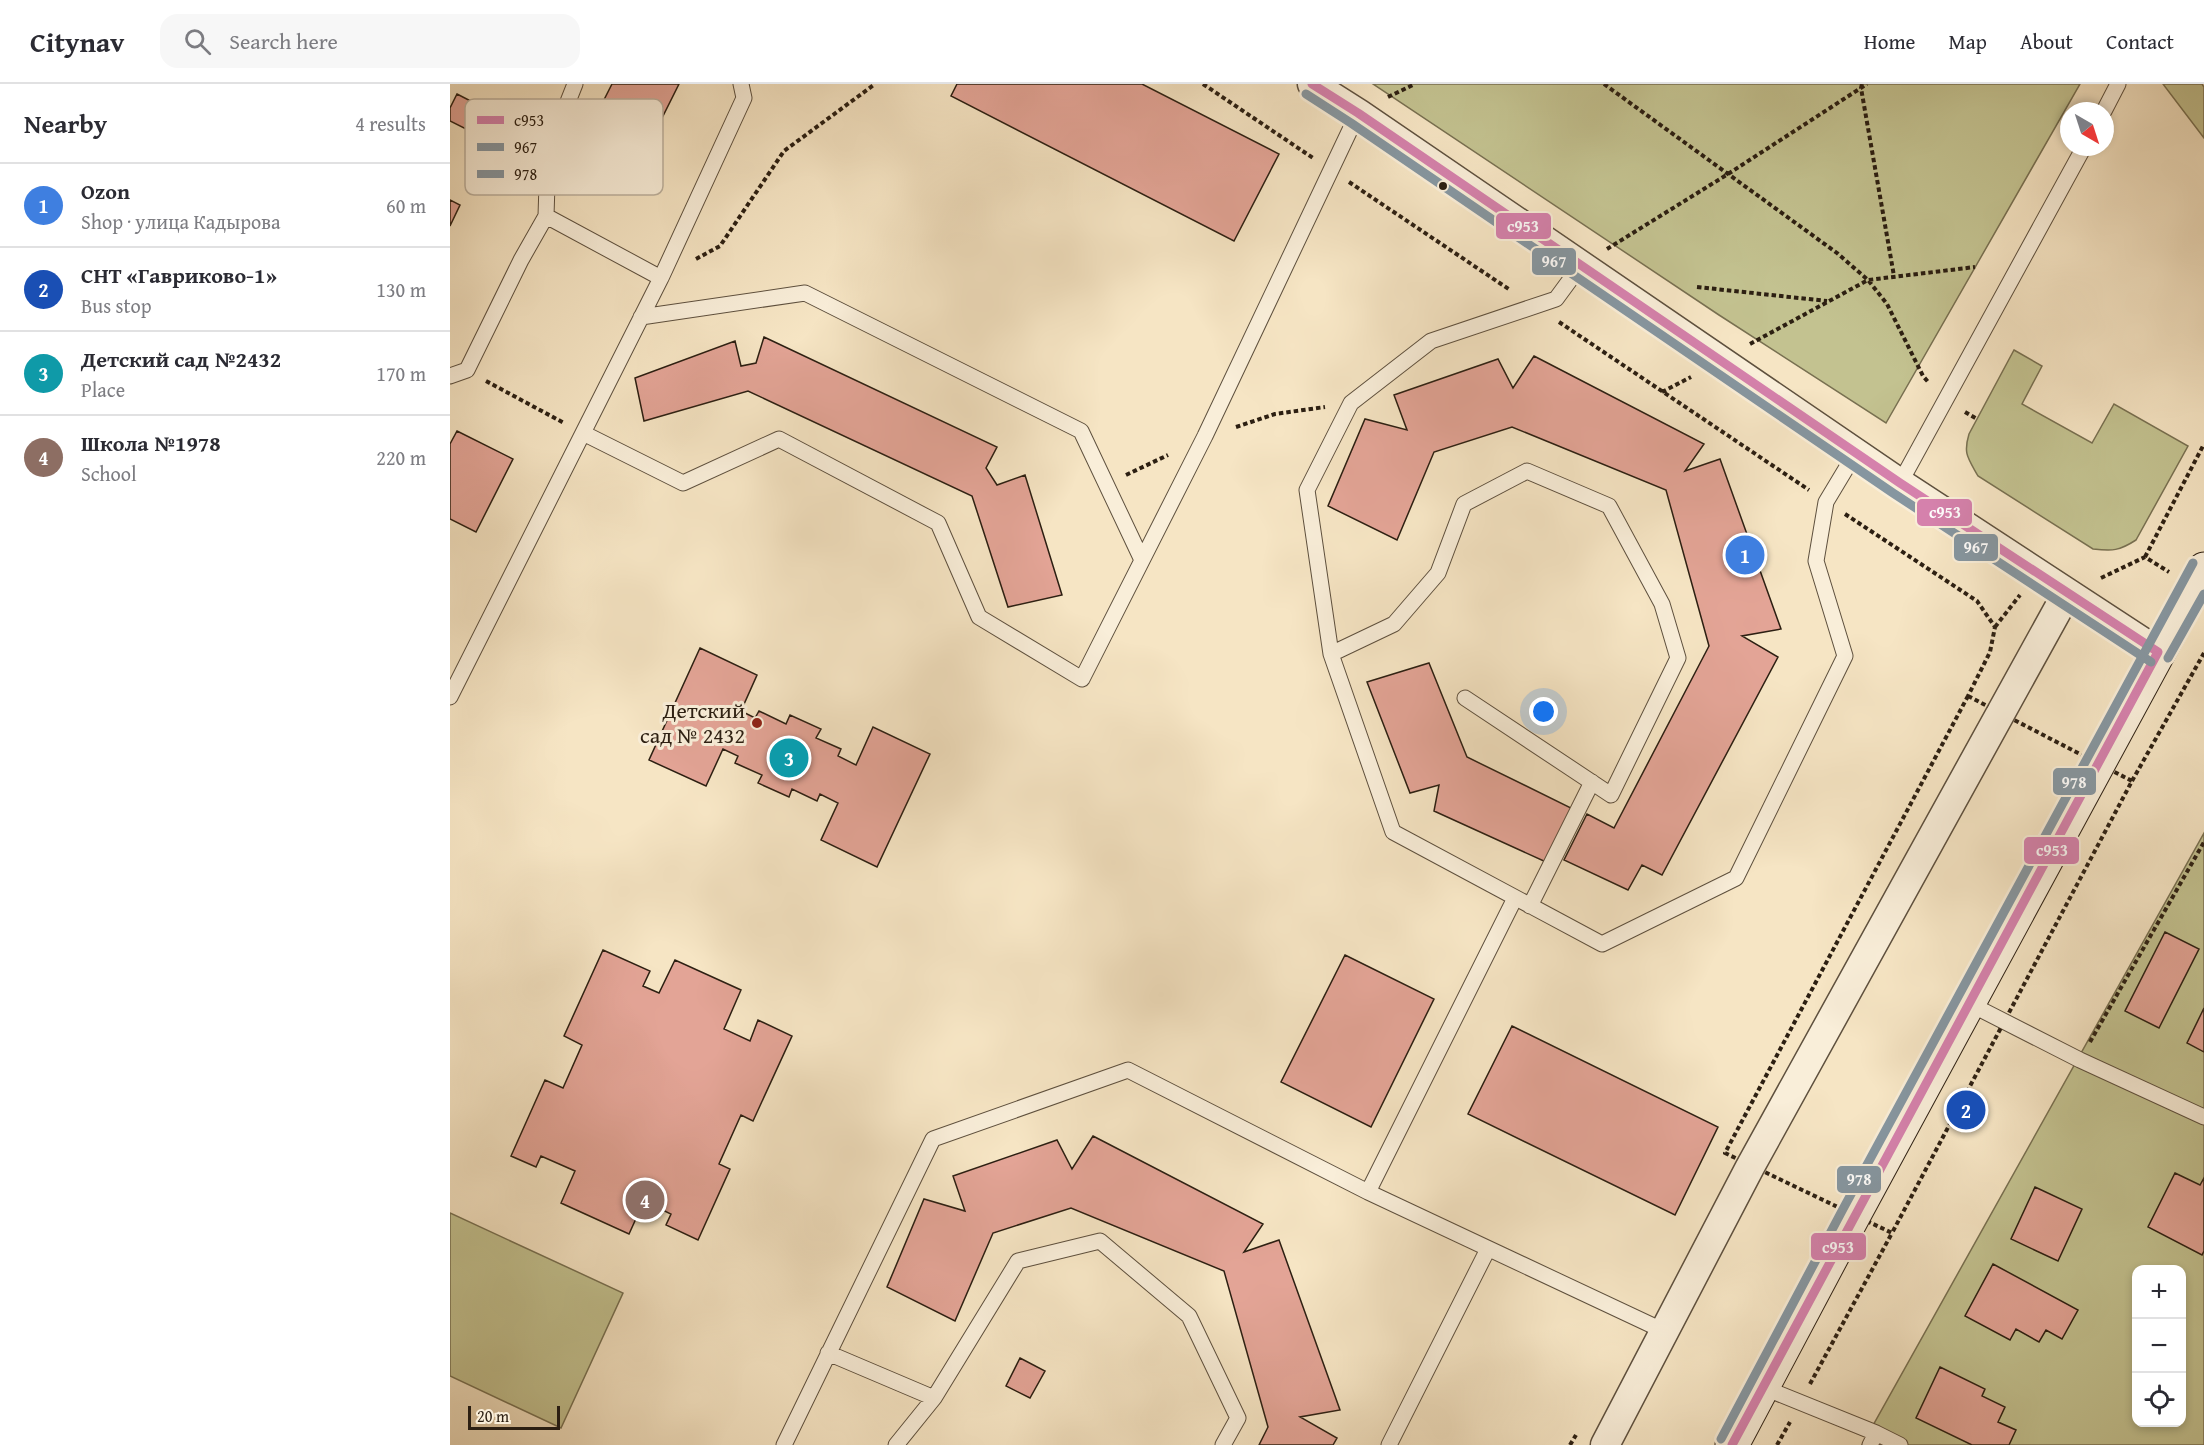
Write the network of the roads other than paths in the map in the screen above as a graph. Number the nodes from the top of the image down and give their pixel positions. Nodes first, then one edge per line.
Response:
1 (575, 84) edge
2 (741, 84) edge
3 (1312, 84) edge
4 (2118, 84) edge
5 (569, 99) edge
6 (2109, 102) edge
7 (1358, 113) junction
8 (2079, 156) edge
9 (547, 195) edge
10 (546, 216) junction
11 (1581, 265) junction
12 (661, 278) junction
13 (641, 317) junction
14 (450, 376) edge
15 (583, 433) junction
16 (1856, 452) junction
17 (1900, 483) junction
18 (1142, 560) junction
19 (2204, 569) edge
20 (2067, 593) junction
21 (2158, 652) junction
22 (1331, 654) junction
23 (450, 697) edge
24 (1465, 698) dead end
25 (1592, 782) junction
26 (1515, 898) junction
27 (1530, 906) junction
28 (1968, 1003) junction
29 (2204, 1118) edge
30 (1368, 1192) junction
31 (1488, 1249) junction
32 (1664, 1331) junction
33 (828, 1353) junction
34 (1762, 1388) junction
35 (934, 1398) junction
36 (1873, 1439) edge
37 (784, 1445) edge
38 (896, 1445) edge
39 (1223, 1445) edge
40 (1389, 1445) edge
41 (1605, 1445) edge
42 (1732, 1445) edge
43 (1900, 1445) edge

1 - 5 lane
2 - 12 lane
3 - 7 street
4 - 6 lane
7 - 11 street
7 - 18 lane
8 - 17 lane
9 - 10 lane
10 - 12 lane
10 - 14 lane
11 - 16 street
11 - 22 lane
12 - 13 lane
13 - 15 lane
13 - 18 lane
15 - 18 lane
15 - 23 lane
16 - 17 street
16 - 27 lane
17 - 20 street
19 - 21 main road
20 - 21 street
20 - 32 street
21 - 28 main road
22 - 25 lane
22 - 26 lane
24 - 25 lane
25 - 27 lane
26 - 27 lane
26 - 30 lane
28 - 29 lane
28 - 34 main road
30 - 31 lane
30 - 33 lane
31 - 32 lane
31 - 40 lane
32 - 41 street
33 - 35 lane
33 - 37 lane
34 - 36 lane
34 - 42 main road
35 - 38 lane
35 - 39 lane
36 - 43 lane

